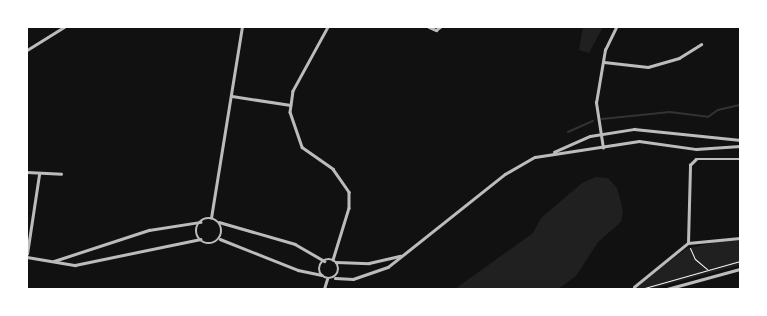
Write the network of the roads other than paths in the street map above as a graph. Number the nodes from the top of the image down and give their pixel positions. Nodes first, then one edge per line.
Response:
1 (64, 27) edge
2 (242, 27) edge
3 (328, 27) edge
4 (429, 27) edge
5 (440, 27) edge
6 (616, 27) edge
7 (701, 44) dead end
8 (27, 50) edge
9 (604, 62) junction
10 (232, 96) junction
11 (290, 105) junction
12 (599, 133) junction
13 (740, 140) edge
14 (740, 146) edge
15 (603, 148) junction
16 (554, 152) junction
17 (740, 158) edge
18 (27, 172) edge
19 (61, 174) dead end
20 (39, 176) junction
21 (211, 218) junction
22 (200, 222) junction
23 (219, 222) junction
24 (220, 238) junction
25 (740, 238) edge
26 (200, 239) junction
27 (688, 243) junction
28 (27, 255) edge
29 (401, 256) junction
30 (333, 260) junction
31 (325, 261) junction
32 (52, 262) junction
33 (336, 262) junction
34 (740, 269) edge
35 (321, 275) junction
36 (335, 278) junction
37 (327, 279) junction
38 (634, 287) dead end
39 (324, 289) edge
40 (667, 289) edge

1 - 8 street
2 - 10 street
3 - 11 street
4 - 5 street
6 - 9 street
7 - 9 street
9 - 12 street
10 - 11 street
10 - 21 street
11 - 30 street
12 - 13 street
12 - 15 street
12 - 16 street
14 - 15 street
15 - 16 street
16 - 29 street
17 - 27 street
18 - 20 street
19 - 20 street
20 - 28 street
21 - 22 street
21 - 23 street
22 - 26 street
22 - 32 street
23 - 24 street
23 - 31 street
24 - 26 street
24 - 35 street
25 - 27 street
26 - 32 street
27 - 38 street
28 - 32 street
29 - 33 street
29 - 36 street
30 - 31 street
30 - 33 street
31 - 35 street
33 - 36 street
34 - 40 street
35 - 37 street
36 - 37 street
37 - 39 street

